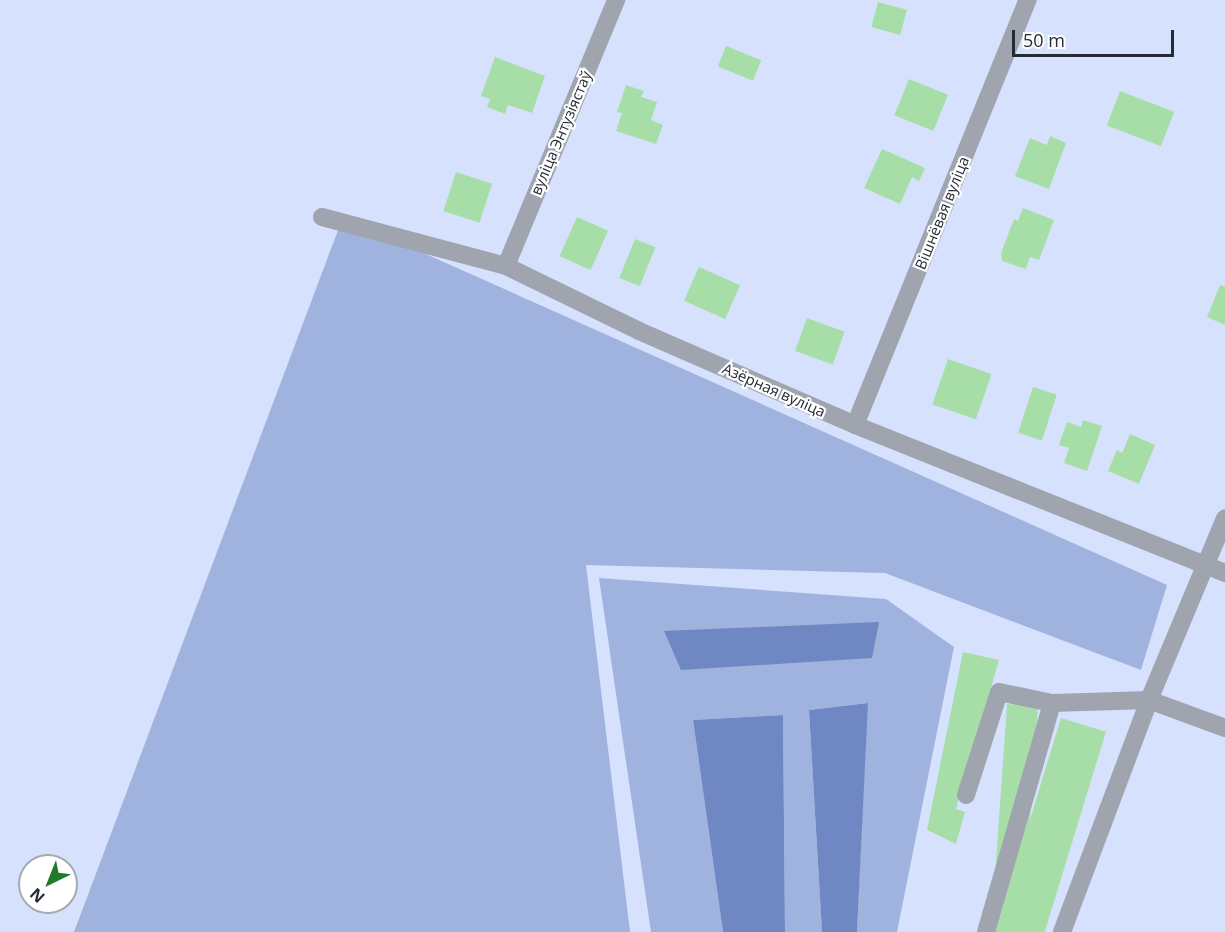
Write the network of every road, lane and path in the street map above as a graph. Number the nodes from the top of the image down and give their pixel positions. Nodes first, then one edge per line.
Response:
1 (616, 0) edge
2 (1028, 0) edge
3 (322, 217) dead end
4 (506, 266) junction
5 (855, 425) junction
6 (1225, 518) edge
7 (1205, 566) junction
8 (1225, 573) edge
9 (1149, 700) junction
10 (1052, 703) junction
11 (1225, 728) edge
12 (966, 795) dead end
13 (986, 932) edge
14 (1062, 932) edge

1 - 4 street, вуліца Энтузіястаў
2 - 5 street, Вішнёвая вуліца
3 - 4 street, Азёрная вуліца
4 - 5 street, Азёрная вуліца
5 - 7 street, Азёрная вуліца
6 - 7 street
7 - 8 street, Азёрная вуліца
7 - 9 street
9 - 10 street
9 - 11 street
9 - 14 street
10 - 12 street
10 - 13 street

